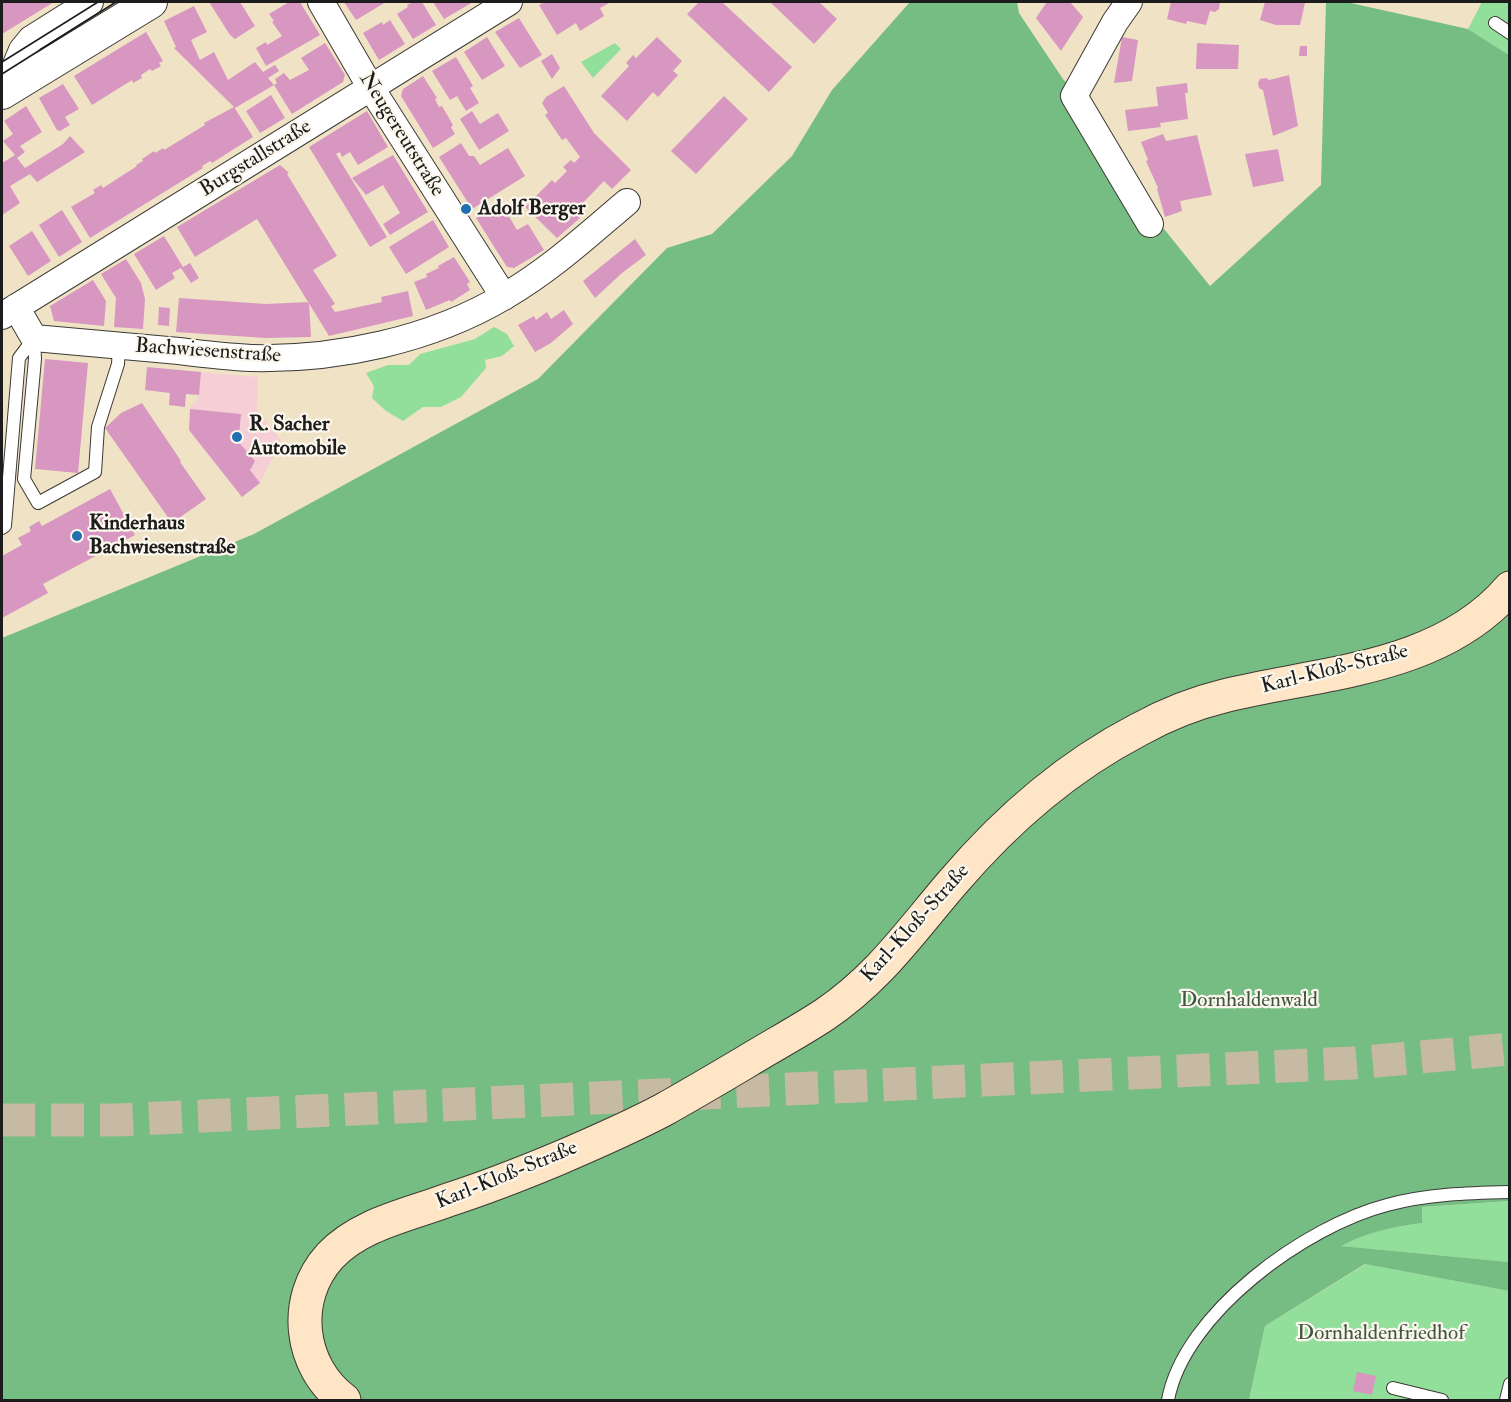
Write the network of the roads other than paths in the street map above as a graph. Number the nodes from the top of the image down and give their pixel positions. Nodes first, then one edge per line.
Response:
1 (90, 2) edge
2 (151, 2) edge
3 (321, 2) edge
4 (509, 2) edge
5 (1129, 2) edge
6 (1496, 23) dead end
7 (1509, 33) edge
8 (371, 88) junction
9 (3, 92) edge
10 (627, 202) dead end
11 (1150, 224) dead end
12 (504, 297) junction
13 (9, 311) edge
14 (34, 338) junction
15 (119, 346) junction
16 (2, 528) edge
17 (1509, 588) edge
18 (1509, 1192) edge
19 (1509, 1384) edge
20 (1393, 1389) dead end
21 (344, 1401) edge
22 (1168, 1401) edge
23 (1442, 1401) edge
24 (1506, 1401) edge

1 - 9 street
2 - 9 street
3 - 8 street, Neugereutstraße
4 - 8 street, Burgstallstraße
5 - 11 street
6 - 7 lane
8 - 12 street, Neugereutstraße
8 - 13 street, Burgstallstraße
10 - 12 street, Bachwiesenstraße
12 - 15 street, Bachwiesenstraße
13 - 14 street
14 - 15 street, Bachwiesenstraße
14 - 15 lane
14 - 16 lane
17 - 21 main road, Karl-Kloß-Straße
18 - 22 lane
19 - 24 lane
20 - 23 lane

